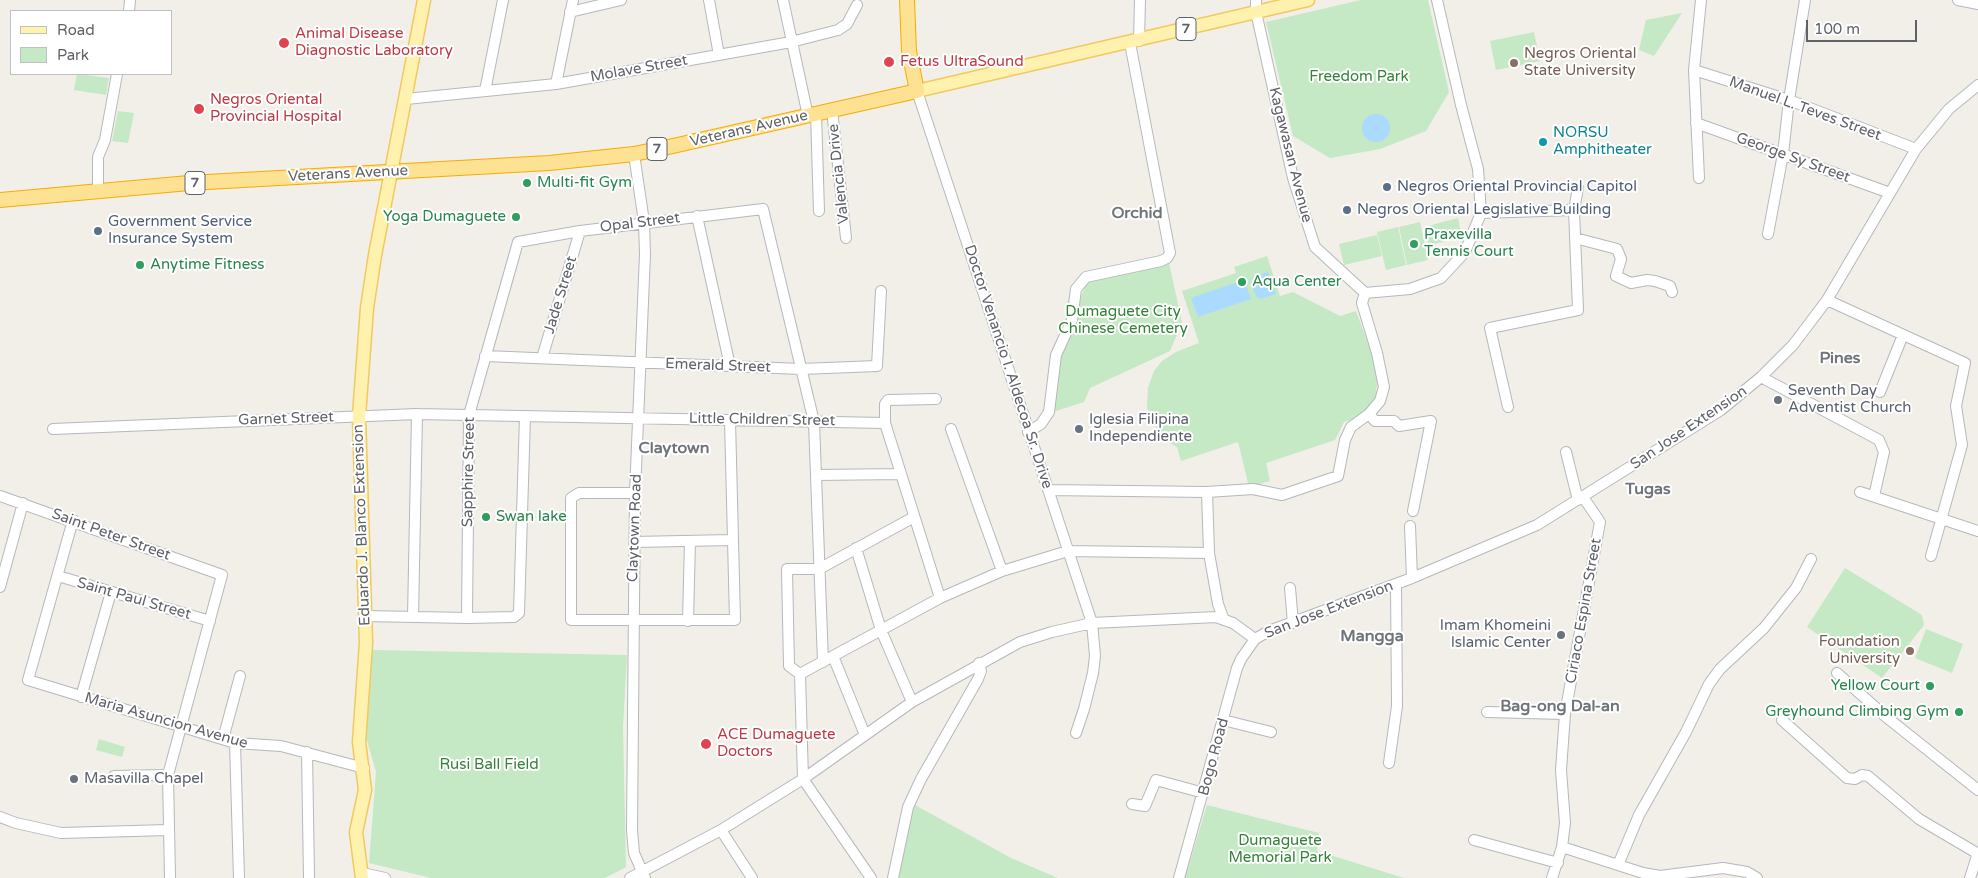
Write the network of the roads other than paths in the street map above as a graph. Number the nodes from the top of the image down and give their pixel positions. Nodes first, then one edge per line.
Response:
1 (424, 0) edge
2 (503, 0) edge
3 (573, 0) edge
4 (621, 0) edge
5 (709, 0) edge
6 (783, 0) edge
7 (907, 0) edge
8 (1140, 0) edge
9 (1308, 0) edge
10 (1437, 0) edge
11 (1700, 0) edge
12 (1804, 0) edge
13 (1958, 0) edge
14 (1978, 4) edge
15 (857, 6) dead end
16 (1256, 6) edge
17 (570, 12) junction
18 (792, 42) junction
19 (1134, 42) junction
20 (719, 55) junction
21 (1694, 70) junction
22 (117, 75) edge
23 (556, 84) junction
24 (1978, 85) edge
25 (485, 91) junction
26 (917, 91) junction
27 (406, 99) junction
28 (1789, 100) junction
29 (832, 110) junction
30 (812, 115) junction
31 (1696, 123) junction
32 (1916, 149) junction
33 (634, 154) junction
34 (1783, 154) junction
35 (391, 172) junction
36 (1699, 178) dead end
37 (1578, 188) dead end
38 (98, 191) junction
39 (1890, 193) junction
40 (0, 200) edge
41 (1574, 210) junction
42 (819, 211) dead end
43 (1481, 213) junction
44 (697, 216) junction
45 (644, 222) junction
46 (580, 231) junction
47 (1768, 234) dead end
48 (846, 238) dead end
49 (1575, 238) junction
50 (518, 242) joint
51 (881, 291) dead end
52 (1672, 292) dead end
53 (1365, 293) junction
54 (1827, 300) junction
55 (1903, 335) junction
56 (485, 356) junction
57 (542, 358) junction
58 (642, 363) junction
59 (730, 366) junction
60 (801, 368) junction
61 (1761, 377) junction
62 (1880, 392) dead end
63 (936, 399) dead end
64 (1508, 407) dead end
65 (418, 414) junction
66 (1369, 414) junction
67 (469, 415) junction
68 (359, 416) junction
69 (525, 416) junction
70 (639, 418) junction
71 (730, 420) junction
72 (814, 422) junction
73 (885, 423) junction
74 (53, 429) dead end
75 (951, 429) dead end
76 (1028, 432) junction
77 (1566, 452) dead end
78 (901, 474) junction
79 (816, 475) junction
80 (1048, 490) junction
81 (1206, 492) junction
82 (1860, 492) dead end
83 (635, 493) junction
84 (0, 496) edge
85 (1874, 496) junction
86 (1581, 499) junction
87 (23, 504) junction
88 (1413, 511) dead end
89 (914, 517) junction
90 (1942, 519) junction
91 (73, 520) junction
92 (1410, 526) dead end
93 (1978, 531) edge
94 (732, 540) junction
95 (690, 541) junction
96 (634, 542) junction
97 (856, 548) junction
98 (1068, 551) junction
99 (1209, 553) junction
100 (1931, 556) dead end
101 (1812, 559) dead end
102 (819, 569) junction
103 (1002, 570) junction
104 (58, 576) junction
105 (1412, 578) junction
106 (1396, 584) junction
107 (0, 587) edge
108 (1290, 588) dead end
109 (111, 592) junction
110 (940, 598) junction
111 (365, 616) junction
112 (413, 617) junction
113 (467, 618) junction
114 (688, 620) junction
115 (1224, 620) junction
116 (210, 621) junction
117 (633, 621) junction
118 (1092, 623) junction
119 (1292, 623) junction
120 (881, 630) junction
121 (1255, 639) junction
122 (833, 656) junction
123 (823, 662) junction
124 (979, 663) junction
125 (1837, 673) dead end
126 (800, 674) junction
127 (240, 676) dead end
128 (81, 697) junction
129 (912, 702) junction
130 (1487, 712) dead end
131 (1565, 714) junction
132 (1223, 720) junction
133 (1782, 720) dead end
134 (182, 726) junction
135 (1271, 732) dead end
136 (1076, 733) dead end
137 (865, 735) junction
138 (223, 739) junction
139 (235, 743) junction
140 (307, 752) junction
141 (1388, 763) dead end
142 (364, 768) junction
143 (168, 775) junction
144 (114, 776) dead end
145 (803, 779) junction
146 (1978, 790) edge
147 (1204, 793) junction
148 (1132, 804) dead end
149 (0, 817) edge
150 (168, 830) junction
151 (721, 830) junction
152 (1474, 840) dead end
153 (1562, 848) junction
154 (1558, 863) junction
155 (1618, 865) junction
156 (362, 875) edge
157 (643, 875) edge
158 (1706, 875) edge
159 (170, 878) edge
160 (239, 878) edge
161 (309, 878) edge
162 (386, 878) edge
163 (630, 878) edge
164 (752, 878) edge
165 (871, 878) edge
166 (893, 878) edge
167 (1179, 878) edge
168 (1552, 878) edge
169 (1757, 878) edge
170 (1970, 878) edge

1 - 27 main road, Eduardo J. Blanco Extension
2 - 25 street
3 - 17 street
4 - 17 street
5 - 20 street
6 - 18 street
7 - 26 highway, Doctor Venancio I. Aldecoa Sr. Drive
8 - 19 street
9 - 16 main road, Veterans Avenue / 7
10 - 43 street
11 - 21 street
12 - 28 street
13 - 14 street
15 - 18 street, Molave Street
16 - 19 main road, Veterans Avenue / 7
16 - 53 street, Kagawasan Avenue
17 - 23 street
18 - 20 street, Molave Street
18 - 30 street
19 - 26 main road, Veterans Avenue / 7
19 - 76 street
20 - 23 street, Molave Street
21 - 28 street, Manuel L. Teves Street
21 - 31 street
22 - 38 street
23 - 25 street, Molave Street
24 - 32 street, San Jose Extension
25 - 27 street, Molave Street
26 - 29 highway, Veterans Avenue / 7
26 - 76 street, Doctor Venancio I. Aldecoa Sr. Drive
27 - 35 main road, Eduardo J. Blanco Extension
28 - 32 street, Manuel L. Teves Street
28 - 34 street
29 - 30 highway, Veterans Avenue / 7
29 - 48 street, Valencia Drive
30 - 33 highway, Veterans Avenue / 7
30 - 42 street
31 - 34 street, George Sy Street
31 - 36 street
32 - 39 street, San Jose Extension
33 - 35 highway, Veterans Avenue / 7
33 - 45 street, Claytown Road
34 - 39 street, George Sy Street
34 - 47 street
35 - 38 highway, Veterans Avenue / 7
35 - 68 main road, Eduardo J. Blanco Extension
37 - 41 street
38 - 40 highway, Veterans Avenue / 7
39 - 54 street, San Jose Extension
41 - 43 street
41 - 49 street
43 - 53 street
44 - 45 street, Opal Street
44 - 59 street
44 - 60 street, Opal Street
45 - 46 street, Opal Street
45 - 58 street, Claytown Road
46 - 50 street, Opal Street
46 - 57 street, Jade Street
49 - 52 street
49 - 64 street
50 - 56 street, Sapphire Street
51 - 60 street, Emerald Street
53 - 66 street
54 - 55 street
54 - 61 street, San Jose Extension
55 - 62 street
55 - 90 street
56 - 57 street, Emerald Street
56 - 67 street, Sapphire Street
57 - 58 street, Emerald Street
58 - 59 street, Emerald Street
58 - 70 street, Claytown Road
59 - 60 street, Emerald Street
60 - 72 street
61 - 85 street
61 - 86 street, San Jose Extension
63 - 73 street
65 - 67 street, Garnet Street
65 - 68 street, Garnet Street
65 - 112 street
66 - 81 street
66 - 88 street
67 - 69 street, Garnet Street
67 - 113 street, Sapphire Street
68 - 74 street, Garnet Street
68 - 111 main road, Eduardo J. Blanco Extension
69 - 70 street, Garnet Street
69 - 113 street
70 - 71 street, Little Children Street
70 - 83 street, Claytown Road
71 - 72 street, Little Children Street
71 - 94 street
72 - 73 street, Little Children Street
72 - 79 street
73 - 78 street
75 - 103 street
76 - 80 street, Doctor Venancio I. Aldecoa Sr. Drive
77 - 86 street
78 - 79 street
78 - 89 street
79 - 102 street
80 - 81 street
80 - 98 street, Doctor Venancio I. Aldecoa Sr. Drive
81 - 99 street
82 - 85 street
83 - 96 street, Claytown Road
83 - 117 street
84 - 87 street, Saint Peter Street
85 - 90 street
86 - 105 street, San Jose Extension
86 - 131 street, Ciriaco Espina Street
87 - 91 street, Saint Peter Street
87 - 107 street
89 - 97 street
89 - 110 street
90 - 93 street
90 - 100 street
91 - 104 street
91 - 116 street, Saint Peter Street
92 - 105 street
94 - 95 street
94 - 114 street
95 - 96 street
95 - 114 street
96 - 117 street, Claytown Road
97 - 102 street
97 - 120 street
98 - 99 street
98 - 103 street
98 - 118 street, Doctor Venancio I. Aldecoa Sr. Drive
99 - 115 street
101 - 155 street
102 - 123 street
102 - 126 street
103 - 110 street
104 - 109 street, Saint Paul Street
104 - 128 street, Maria Asuncion Avenue
105 - 106 street, San Jose Extension
106 - 119 street, San Jose Extension
106 - 141 street
108 - 119 street
109 - 116 street, Saint Paul Street
109 - 128 street
110 - 120 street
111 - 112 street
111 - 142 main road, Eduardo J. Blanco Extension
112 - 113 street
114 - 117 street
115 - 118 street
115 - 121 street
116 - 134 street
117 - 157 street, Claytown Road
118 - 124 street
118 - 136 street, Doctor Venancio I. Aldecoa Sr. Drive
119 - 121 street, San Jose Extension
120 - 122 street
120 - 129 street
121 - 132 street, Bogo Road
122 - 123 street
122 - 137 street
123 - 126 street
124 - 129 street
124 - 166 street
125 - 146 street
126 - 145 street
127 - 138 street
128 - 134 street, Maria Asuncion Avenue
129 - 137 street
130 - 131 street
131 - 153 street, Ciriaco Espina Street
132 - 135 street
132 - 147 street, Bogo Road
133 - 170 street
134 - 138 street, Maria Asuncion Avenue
134 - 143 street
137 - 145 street
138 - 139 street, Maria Asuncion Avenue
139 - 140 street, Maria Asuncion Avenue
139 - 160 street
140 - 142 street, Maria Asuncion Avenue
140 - 161 street
142 - 156 main road, Eduardo J. Blanco Extension
143 - 144 street
143 - 150 street
145 - 151 street
145 - 165 street
147 - 148 street
147 - 167 street, Bogo Road
149 - 150 street
150 - 159 street
151 - 157 street
151 - 164 street
152 - 154 street
153 - 154 street, Ciriaco Espina Street
153 - 155 street
154 - 168 street, Ciriaco Espina Street
155 - 158 street
156 - 162 street
157 - 163 street
158 - 169 street

